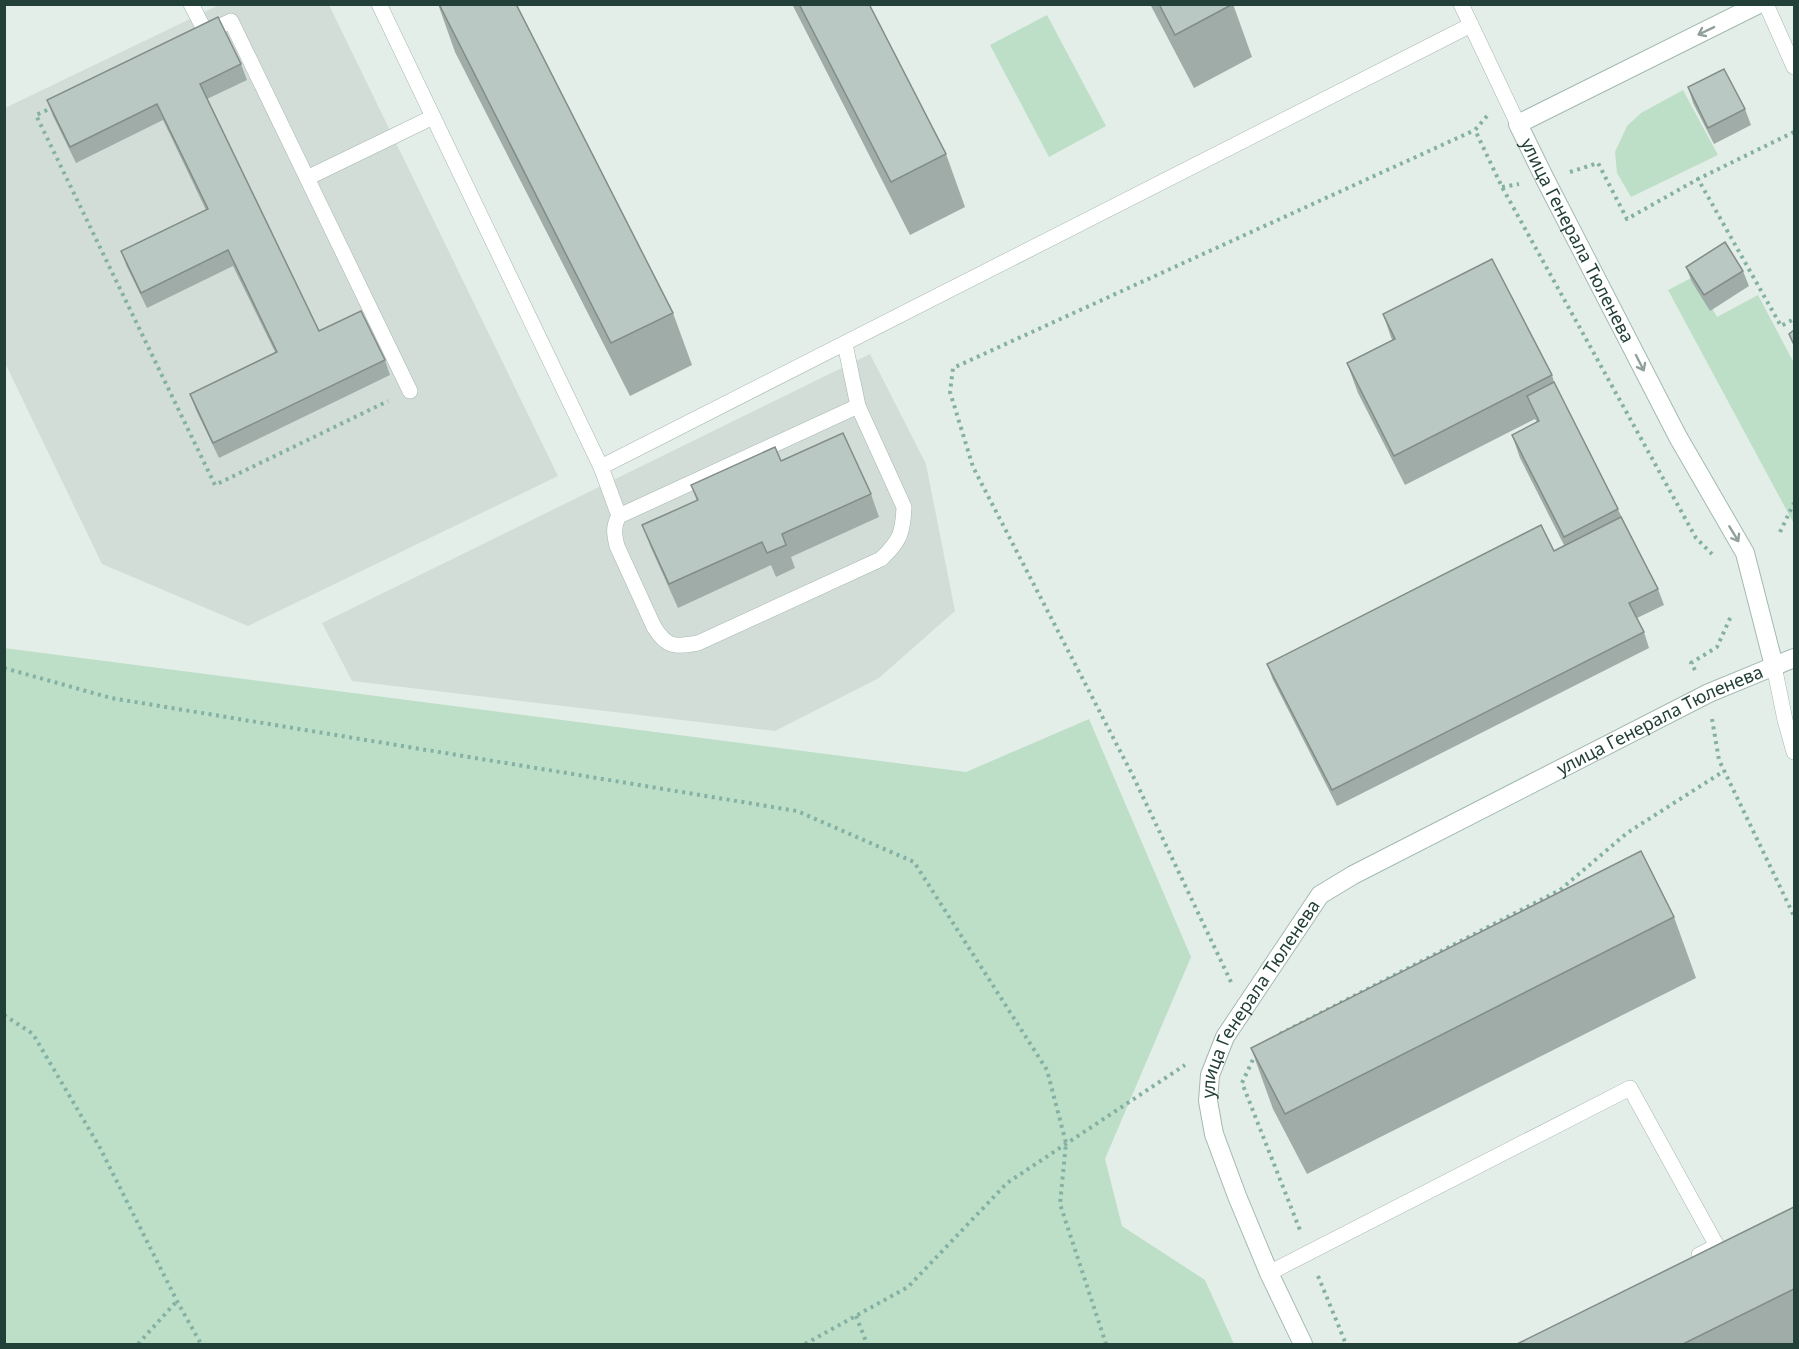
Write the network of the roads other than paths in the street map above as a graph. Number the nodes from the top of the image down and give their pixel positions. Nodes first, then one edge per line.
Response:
1 (191, 4) edge
2 (379, 4) edge
3 (1461, 4) edge
4 (1759, 4) edge
5 (1766, 4) edge
6 (1471, 25) junction
7 (1794, 67) edge
8 (433, 117) junction
9 (1518, 124) junction
10 (307, 178) junction
11 (844, 344) junction
12 (410, 391) road end
13 (858, 406) junction
14 (601, 467) junction
15 (619, 516) junction
16 (1794, 658) edge
17 (1774, 666) junction
18 (1794, 752) edge
19 (1686, 1262) edge
20 (1269, 1273) junction
21 (1304, 1344) edge

1 - 10 lane
2 - 8 lane
3 - 6 lane
4 -> 9 street, улица Генерала Тюленева
5 - 7 lane
6 - 9 lane
6 - 11 lane
8 - 10 lane
8 - 14 lane
9 -> 17 street, улица Генерала Тюленева
10 - 12 lane
11 - 13 lane
11 - 14 lane
13 - 15 lane
13 - 15 lane
14 - 15 lane
16 - 17 street, улица Генерала Тюленева
17 - 18 lane
17 - 20 street, улица Генерала Тюленева
19 - 20 lane
20 - 21 street, улица Генерала Тюленева

